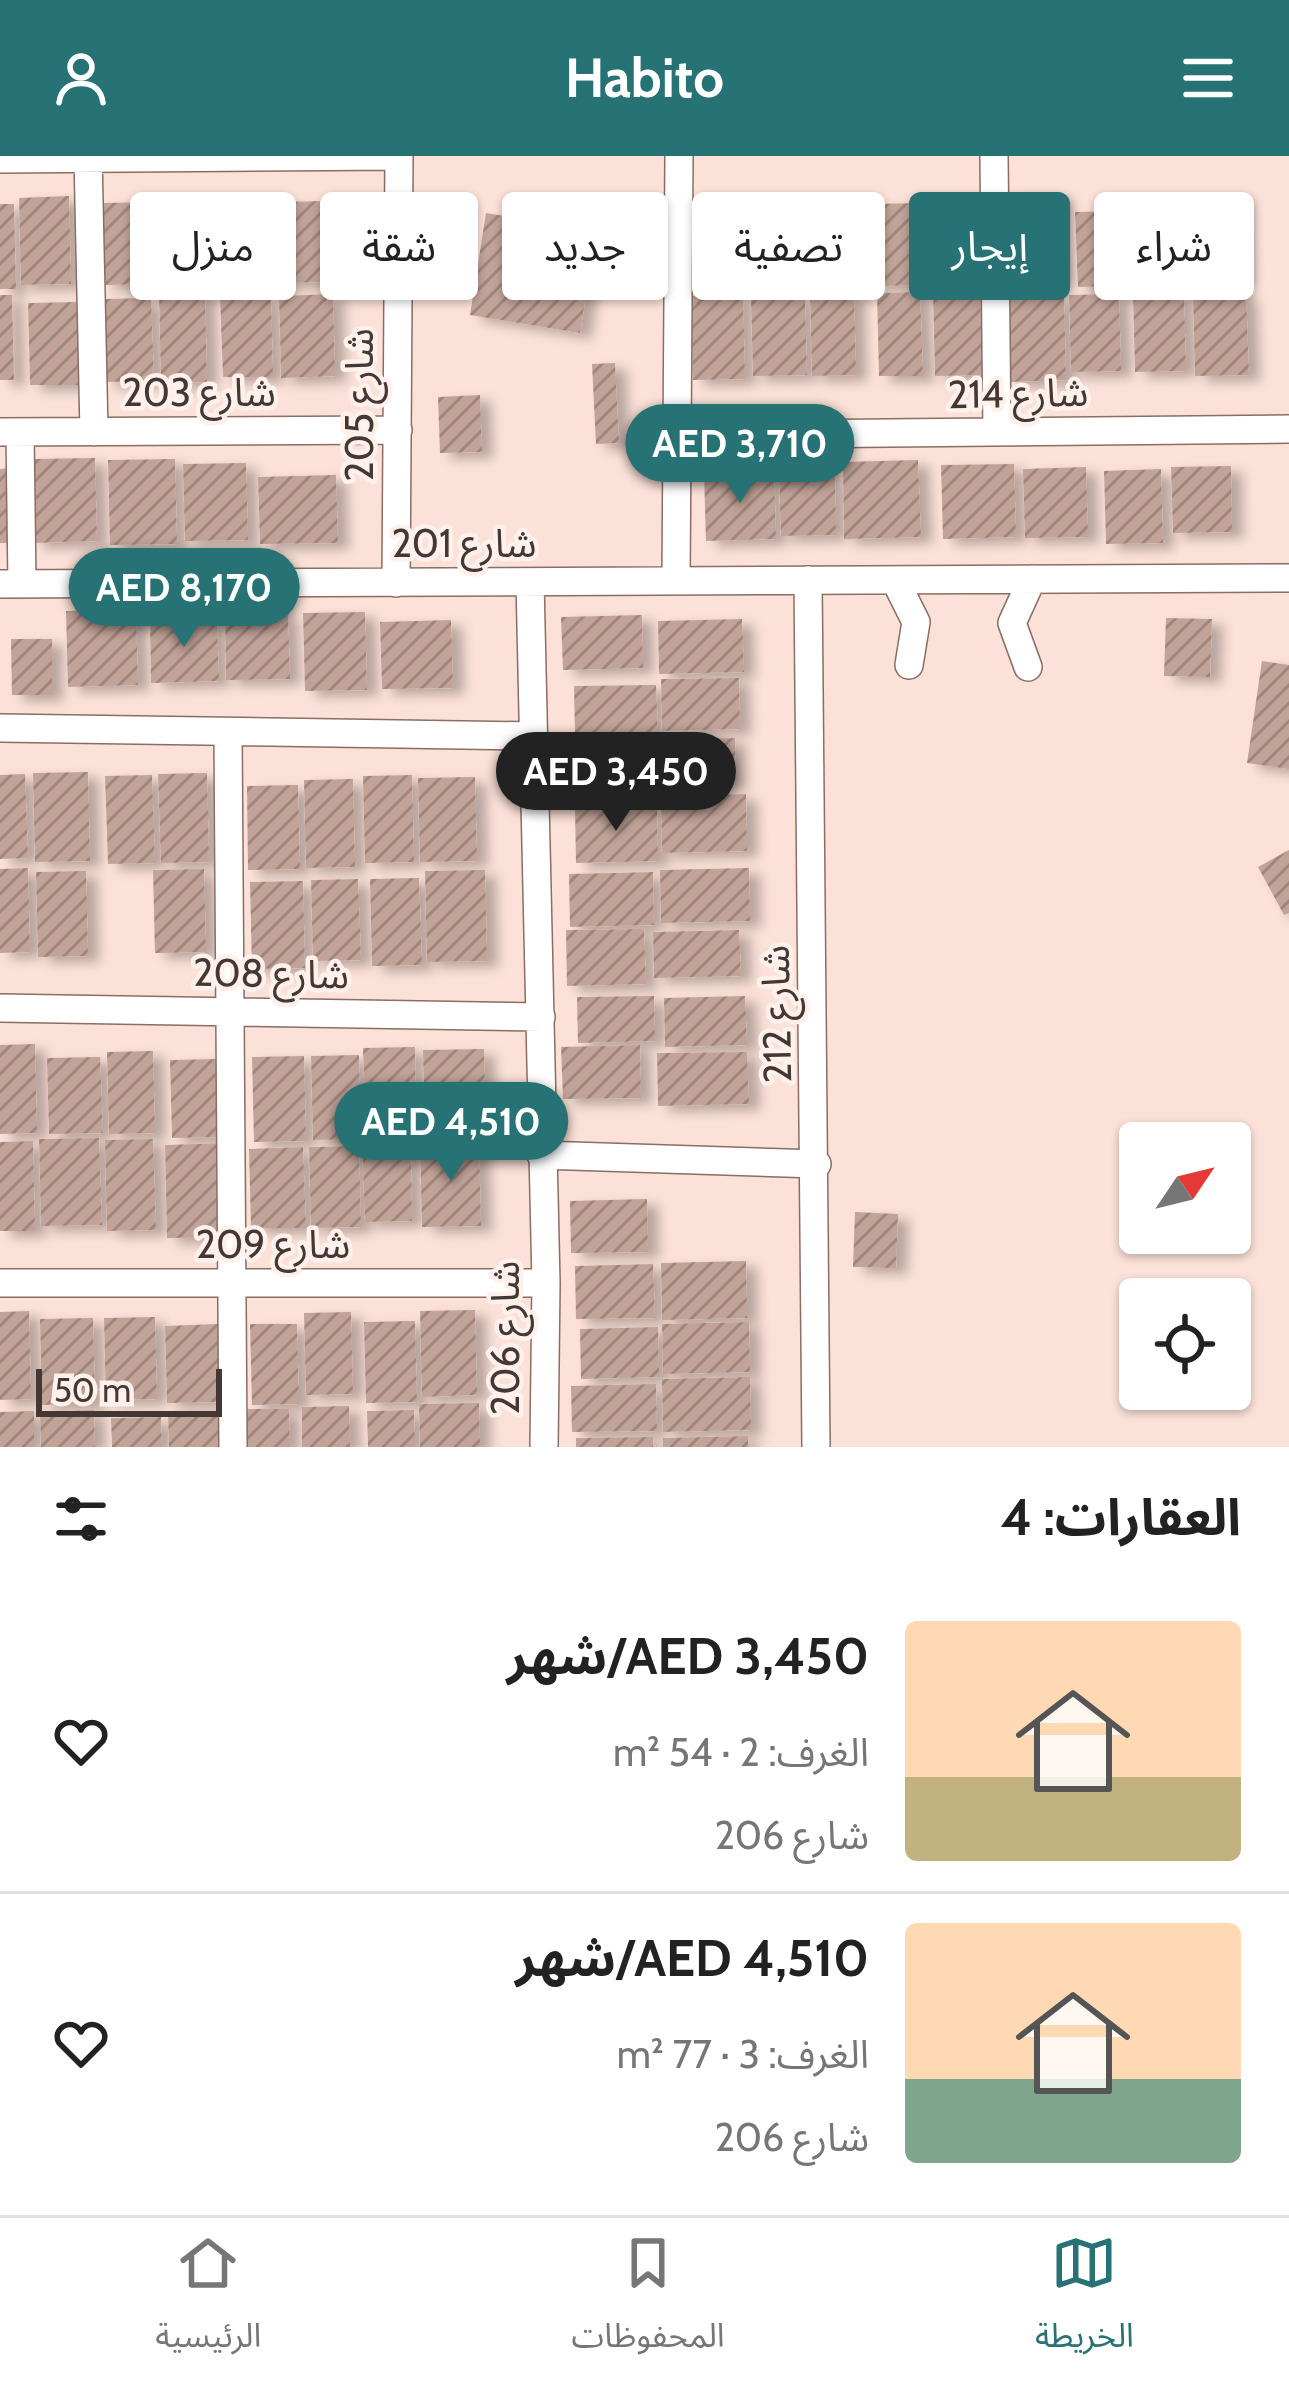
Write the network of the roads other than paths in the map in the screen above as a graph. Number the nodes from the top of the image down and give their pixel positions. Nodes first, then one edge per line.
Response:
1 (399, 156) edge
2 (679, 156) edge
3 (994, 156) edge
4 (88, 157) edge
5 (0, 159) edge
6 (1289, 429) edge
7 (398, 430) junction
8 (10, 432) edge
9 (94, 432) junction
10 (997, 432) junction
11 (677, 435) junction
12 (1289, 578) edge
13 (1032, 579) junction
14 (808, 580) junction
15 (895, 580) junction
16 (676, 581) junction
17 (530, 582) junction
18 (396, 583) junction
19 (11, 584) edge
20 (909, 665) dead end
21 (1028, 667) dead end
22 (0, 728) edge
23 (228, 731) junction
24 (534, 736) junction
25 (0, 1008) edge
26 (230, 1012) junction
27 (542, 1017) junction
28 (541, 1155) junction
29 (817, 1164) junction
30 (0, 1283) edge
31 (232, 1283) junction
32 (546, 1283) junction
33 (233, 1447) edge
34 (544, 1447) edge
35 (816, 1447) edge

1 - 4 street
1 - 7 street, شارع 205
2 - 11 street
3 - 10 street
4 - 5 street
4 - 9 street
6 - 10 street, شارع 214
7 - 9 street, شارع 203
7 - 18 street, شارع 205
8 - 9 street, شارع 203
8 - 19 street
10 - 11 street, شارع 214
11 - 16 street
12 - 13 street, شارع 201
13 - 15 street, شارع 201
13 - 21 street
14 - 15 street, شارع 201
14 - 16 street, شارع 201
14 - 29 street, شارع 212
15 - 20 street
16 - 17 street, شارع 201
17 - 18 street, شارع 201
17 - 24 street, شارع 206
18 - 19 street, شارع 201
22 - 23 street
23 - 24 street
23 - 26 street
24 - 27 street, شارع 206
25 - 26 street, شارع 208
26 - 27 street, شارع 208
26 - 31 street
27 - 28 street, شارع 206
28 - 29 street
28 - 32 street, شارع 206
29 - 35 street, شارع 212
30 - 31 street, شارع 209
31 - 32 street, شارع 209
31 - 33 street
32 - 34 street, شارع 206

